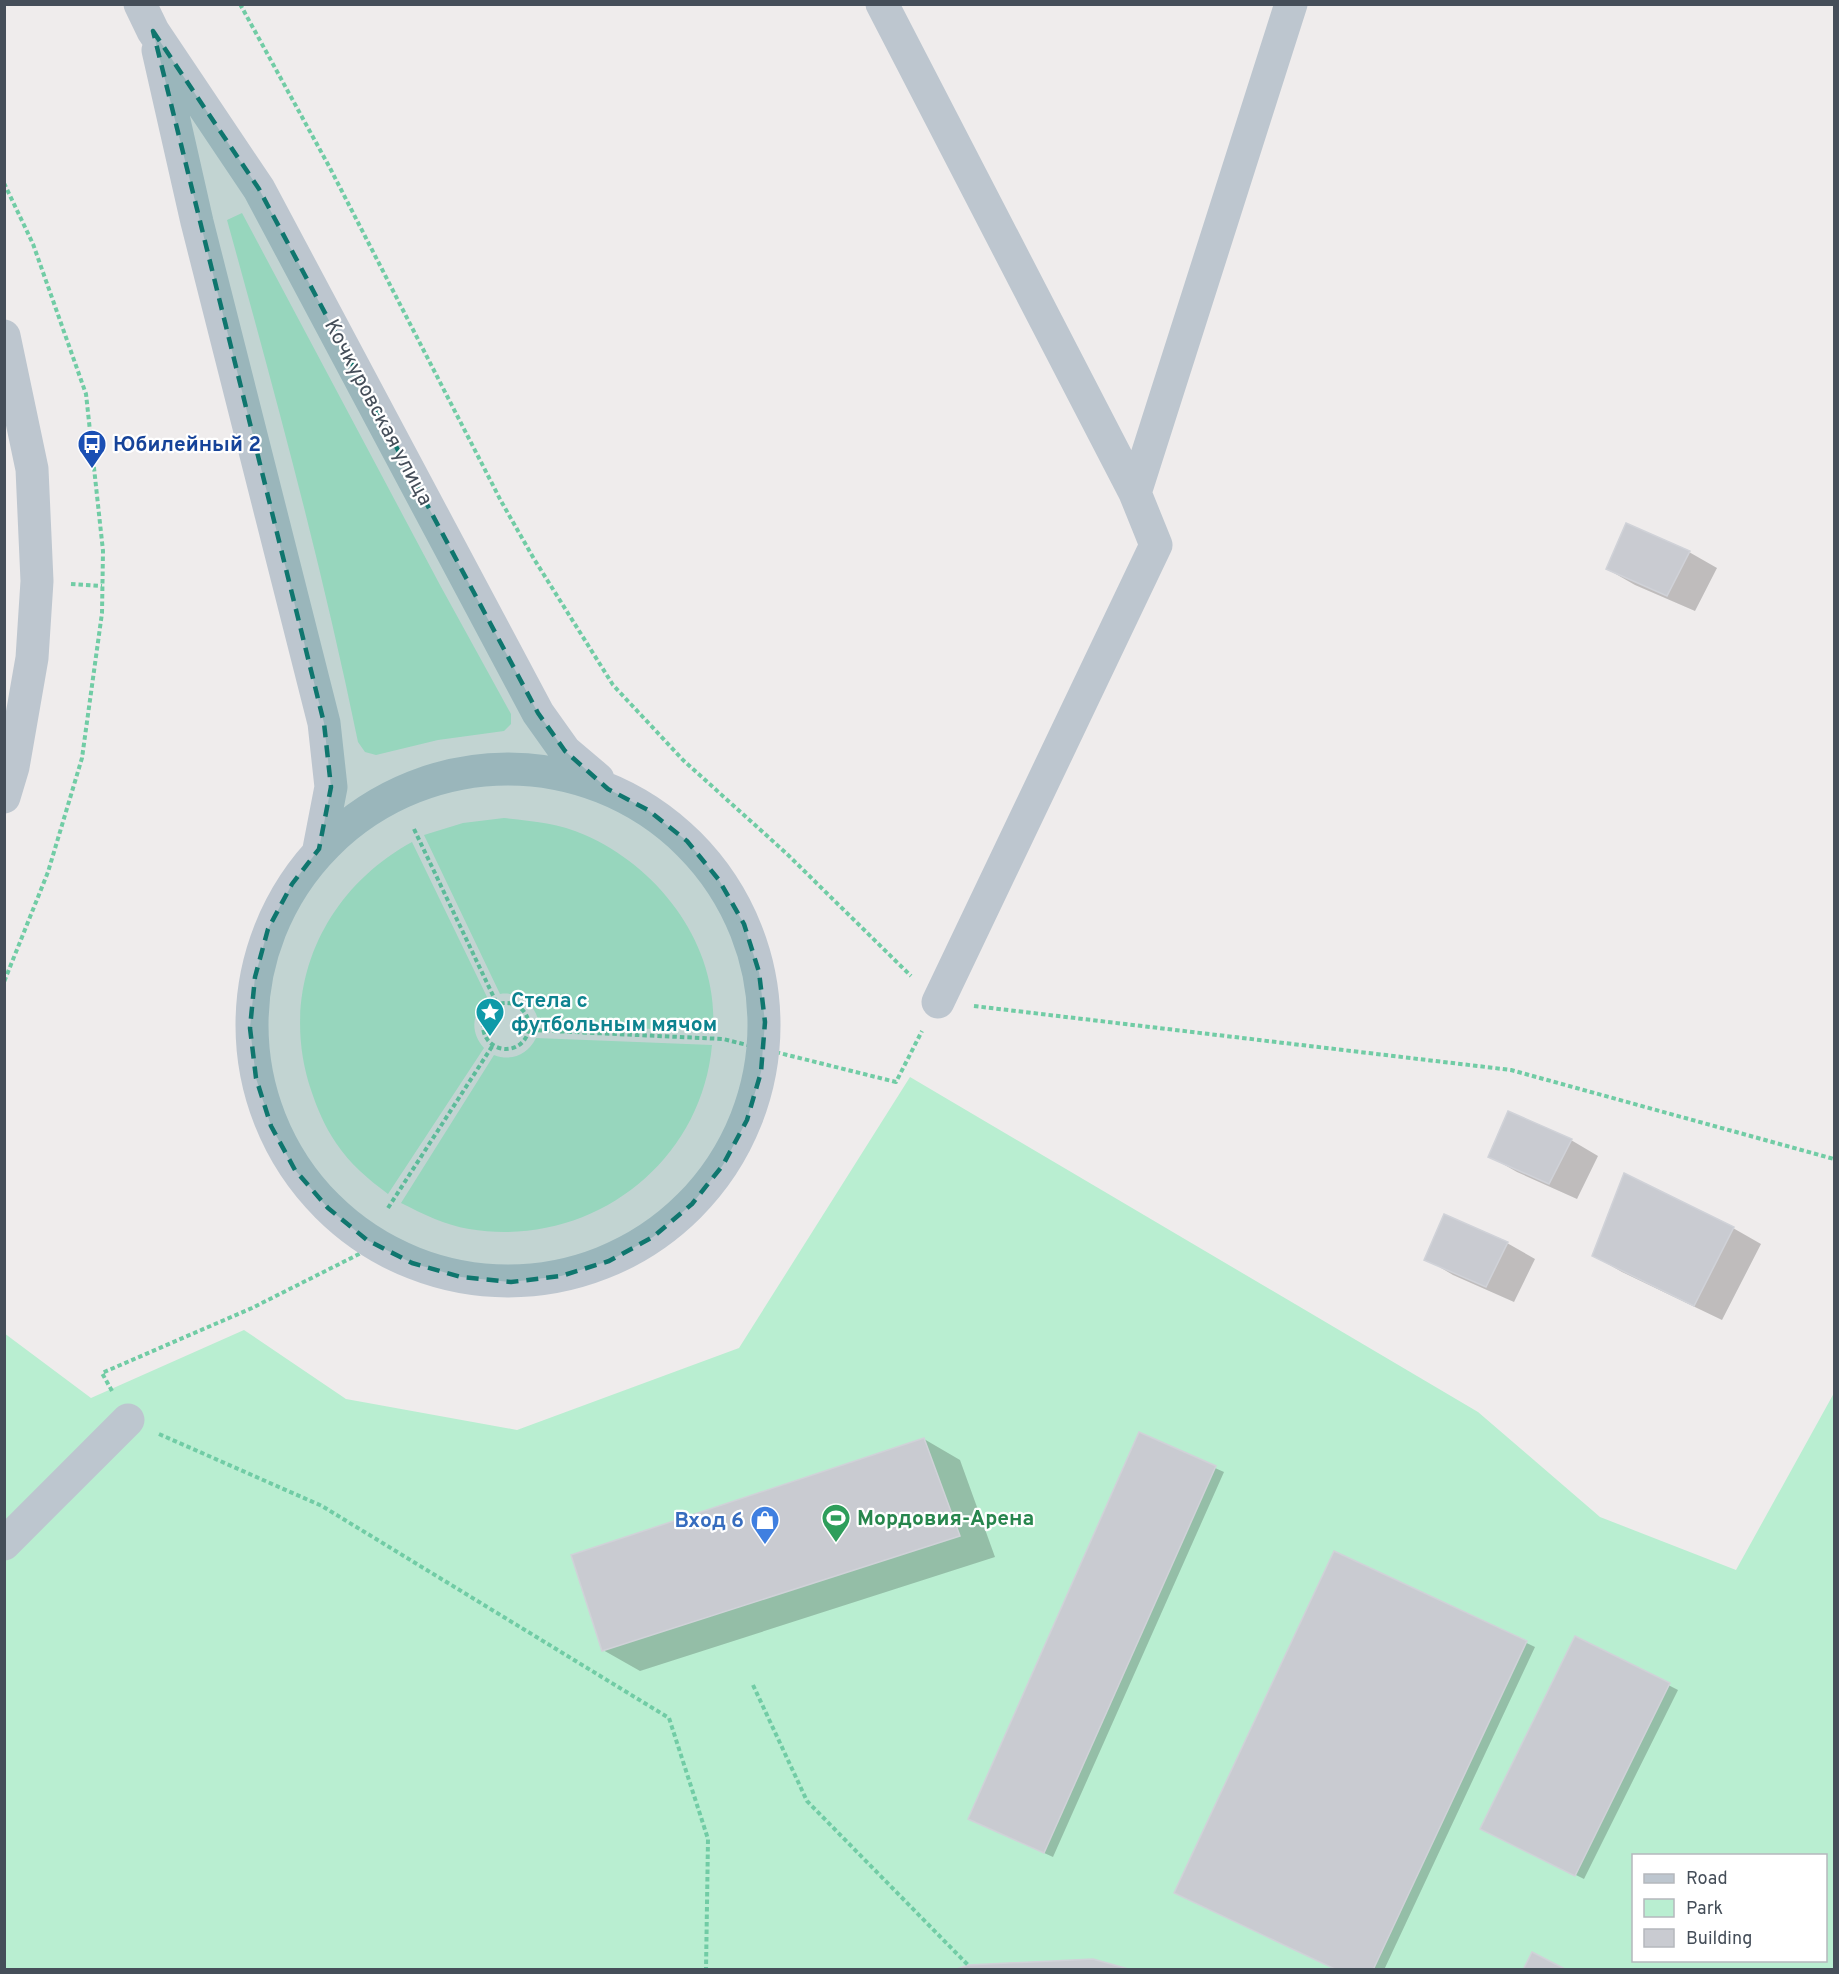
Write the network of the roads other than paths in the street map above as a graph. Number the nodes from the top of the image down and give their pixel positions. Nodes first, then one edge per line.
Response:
1 (882, 4) edge
2 (1291, 4) edge
3 (147, 18) edge
4 (4, 336) edge
5 (1135, 493) junction
6 (608, 789) junction
7 (4, 797) edge
8 (319, 849) junction
9 (938, 1002) road end
10 (128, 1420) road end
11 (4, 1544) edge

1 - 5 street
2 - 5 street
3 - 6 street, Кочкуровская улица
3 - 8 street, Кочкуровская улица
4 - 7 street
5 - 9 street
6 - 8 street
6 - 8 street
10 - 11 street

